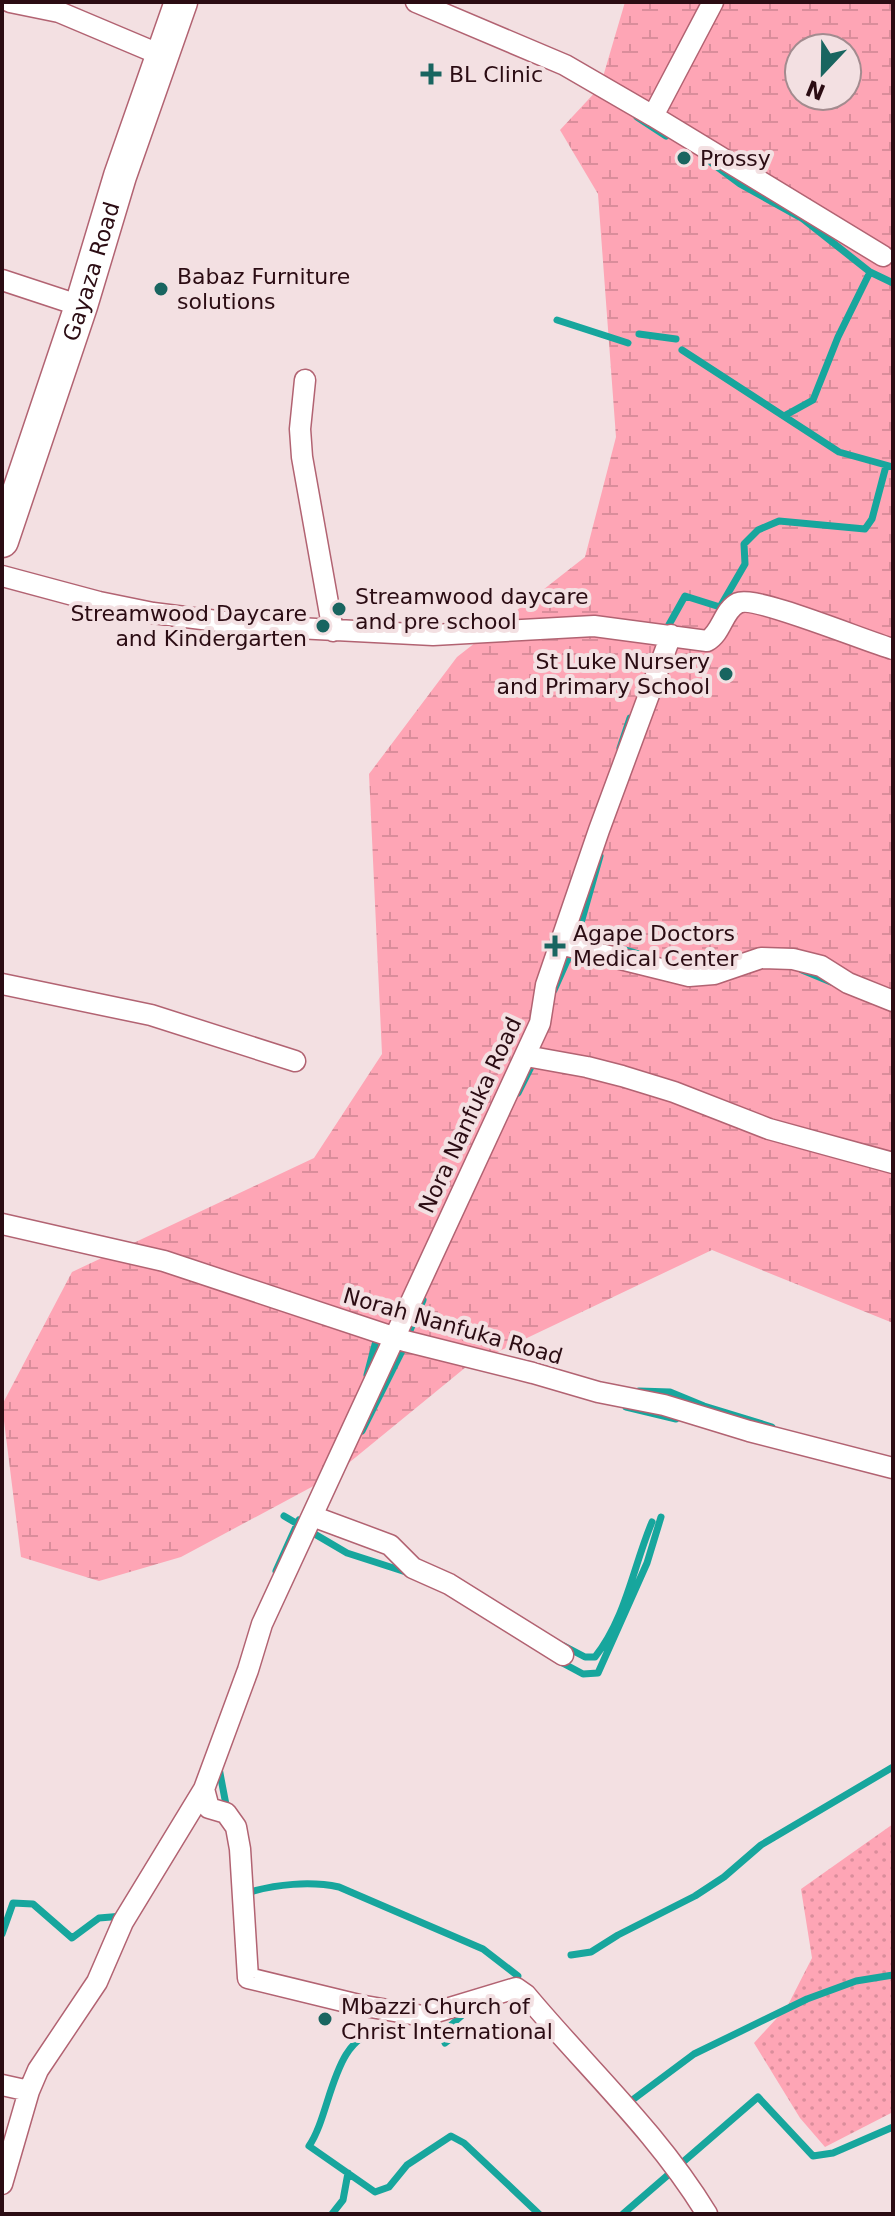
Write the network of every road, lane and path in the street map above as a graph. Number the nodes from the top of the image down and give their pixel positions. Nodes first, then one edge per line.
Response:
1 (10, 2) edge
2 (181, 2) edge
3 (416, 2) edge
4 (713, 2) edge
5 (161, 55) junction
6 (653, 116) junction
7 (883, 256) dead end
8 (2, 280) edge
9 (81, 306) junction
10 (305, 380) dead end
11 (2, 541) edge
12 (2, 576) edge
13 (333, 631) junction
14 (671, 635) junction
15 (893, 649) edge
16 (560, 944) junction
17 (2, 984) edge
18 (893, 1001) edge
19 (526, 1056) junction
20 (295, 1061) dead end
21 (893, 1163) edge
22 (2, 1224) edge
23 (395, 1338) junction
24 (893, 1468) edge
25 (312, 1516) junction
26 (563, 1655) dead end
27 (204, 1789) junction
28 (2, 2085) edge
29 (29, 2091) junction
30 (2, 2184) edge
31 (707, 2214) edge

1 - 5 street
2 - 5 main road, Gayaza Road
3 - 6 street
4 - 6 street
5 - 9 main road, Gayaza Road
6 - 7 street
8 - 9 street
9 - 11 main road, Gayaza Road
10 - 13 street
12 - 13 street
13 - 14 street
14 - 15 street
14 - 16 street, Nora Nanfuka Road
16 - 18 street
16 - 19 street, Nora Nanfuka Road
17 - 20 street
19 - 21 street
19 - 23 street, Nora Nanfuka Road
22 - 23 street, Norah Nanfuka Road
23 - 24 street, Norah Nanfuka Road
23 - 25 street, Nora Nanfuka Road
25 - 26 street
25 - 27 street, Nora Nanfuka Road
27 - 29 street, Nora Nanfuka Road
27 - 31 street
28 - 29 street
29 - 30 street, Nora Nanfuka Road

